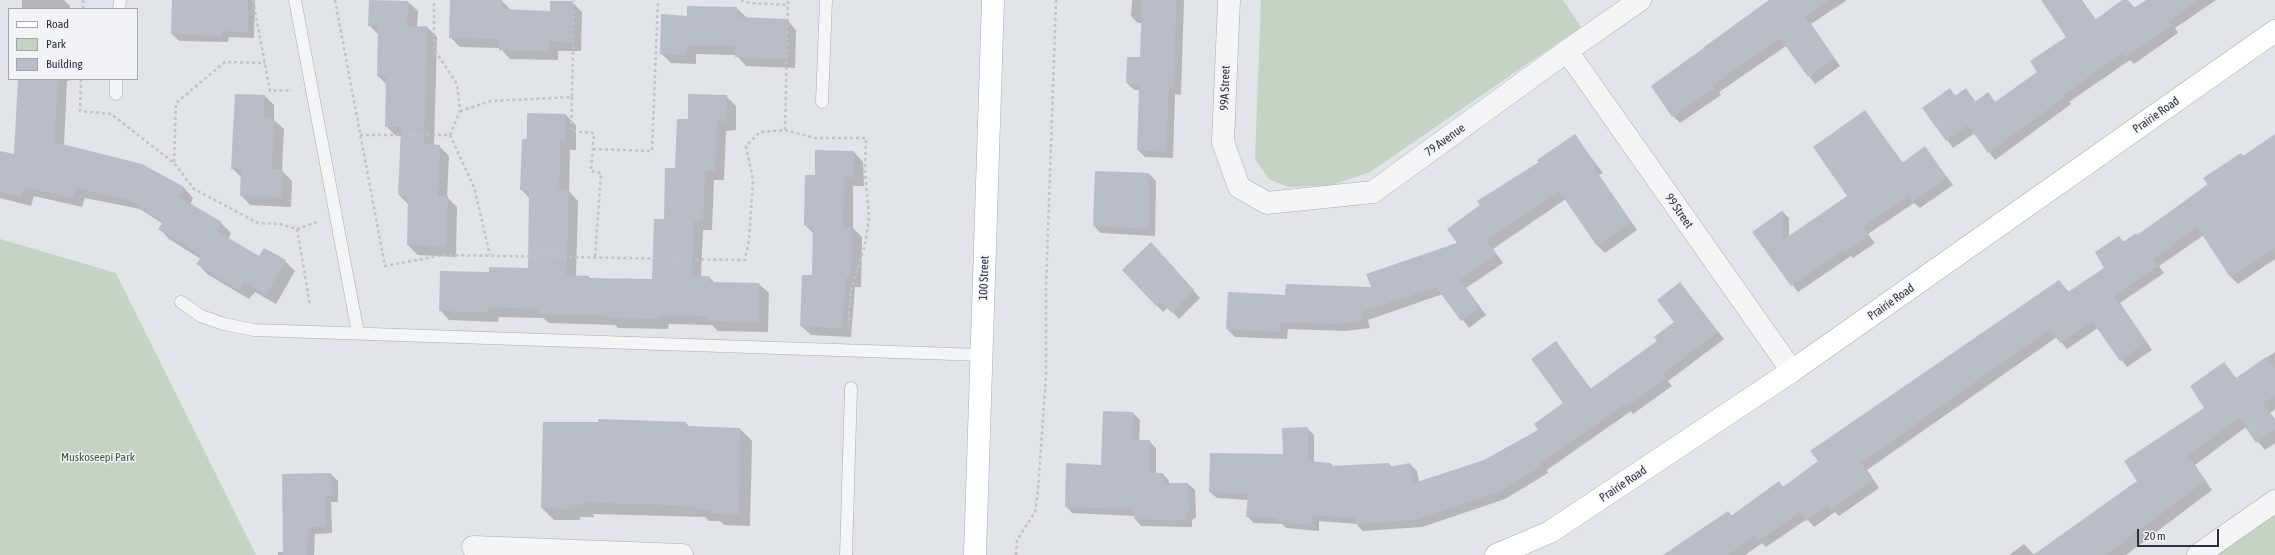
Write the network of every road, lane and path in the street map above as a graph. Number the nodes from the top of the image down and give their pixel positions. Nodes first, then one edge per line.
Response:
1 (253, 0) edge
2 (295, 0) edge
3 (335, 0) edge
4 (434, 0) edge
5 (574, 0) edge
6 (658, 0) edge
7 (741, 0) edge
8 (788, 0) edge
9 (826, 0) edge
10 (993, 0) edge
11 (1056, 0) edge
12 (1228, 0) edge
13 (1640, 0) edge
14 (788, 5) junction
15 (2275, 31) edge
16 (1566, 51) junction
17 (265, 63) junction
18 (81, 80) edge
19 (116, 80) edge
20 (116, 94) dead end
21 (572, 97) junction
22 (294, 98) dead end
23 (822, 102) dead end
24 (460, 110) junction
25 (785, 130) junction
26 (360, 135) junction
27 (450, 135) junction
28 (593, 149) junction
29 (174, 163) junction
30 (1235, 174) joint
31 (316, 214) dead end
32 (297, 229) junction
33 (490, 256) junction
34 (595, 257) junction
35 (181, 302) dead end
36 (310, 305) dead end
37 (358, 333) junction
38 (847, 350) junction
39 (982, 355) junction
40 (1792, 372) junction
41 (851, 388) dead end
42 (2275, 500) edge
43 (473, 547) dead end
44 (682, 555) edge
45 (846, 555) edge
46 (976, 555) edge
47 (1016, 555) edge
48 (1496, 555) edge
49 (2198, 555) edge

1 - 17 path
2 - 37 lane
3 - 26 path
4 - 24 path
5 - 21 path
6 - 28 path
7 - 14 path
8 - 14 path
9 - 23 lane
10 - 39 street, 100 Street
11 - 47 path
12 - 30 street, 99A Street
13 - 16 street, 79 Avenue
14 - 25 path
15 - 40 street, Prairie Road
16 - 30 street, 79 Avenue
16 - 40 street, 99 Street
17 - 22 path
17 - 29 path
18 - 29 path
19 - 20 lane
21 - 24 path
21 - 28 path
24 - 27 path
25 - 34 path
25 - 38 path
26 - 27 path
26 - 33 path
27 - 33 path
28 - 34 path
29 - 32 path
31 - 32 path
32 - 36 path
33 - 34 path
35 - 37 lane
37 - 38 lane
38 - 39 lane
39 - 46 street, 100 Street
40 - 48 street, Prairie Road
41 - 45 lane
42 - 49 street
43 - 44 street

